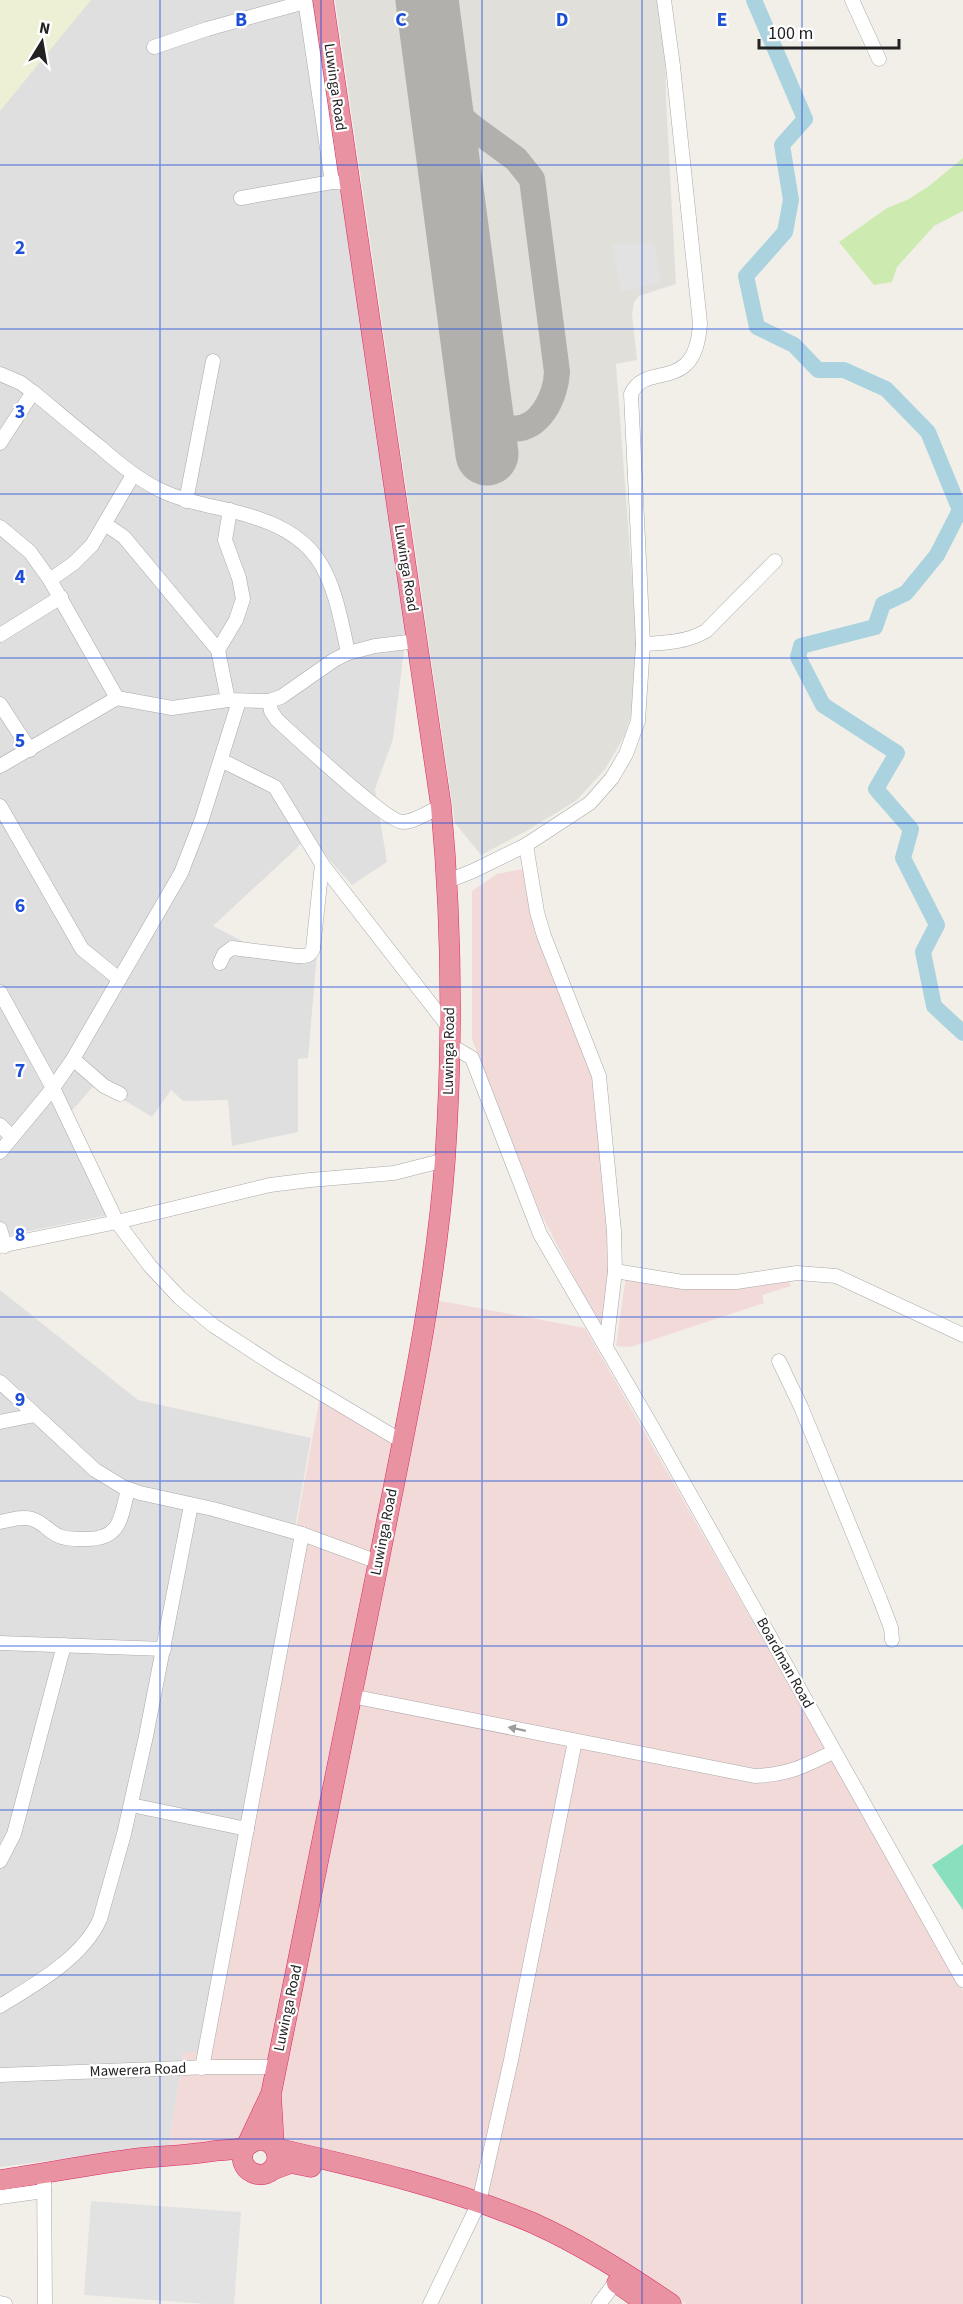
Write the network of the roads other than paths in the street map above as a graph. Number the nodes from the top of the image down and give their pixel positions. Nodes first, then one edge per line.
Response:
1 (664, 0) edge
2 (852, 0) edge
3 (311, 1) edge
4 (154, 47) dead end
5 (879, 59) dead end
6 (341, 183) junction
7 (241, 198) dead end
8 (213, 361) dead end
9 (0, 374) edge
10 (33, 392) junction
11 (0, 443) edge
12 (133, 475) junction
13 (186, 501) junction
14 (230, 510) junction
15 (105, 524) junction
16 (0, 527) edge
17 (775, 561) dead end
18 (50, 580) junction
19 (61, 597) junction
20 (0, 635) edge
21 (417, 641) junction
22 (643, 644) junction
23 (218, 650) junction
24 (348, 653) junction
25 (117, 698) junction
26 (233, 701) junction
27 (269, 701) junction
28 (0, 704) edge
29 (30, 750) junction
30 (221, 760) junction
31 (0, 766) edge
32 (0, 806) edge
33 (441, 806) junction
34 (526, 844) junction
35 (322, 864) junction
36 (448, 881) junction
37 (220, 963) dead end
38 (119, 979) junction
39 (0, 992) edge
40 (3, 1008) edge
41 (451, 1038) junction
42 (74, 1059) junction
43 (53, 1088) junction
44 (120, 1094) dead end
45 (0, 1125) edge
46 (12, 1137) junction
47 (0, 1152) edge
48 (445, 1160) junction
49 (117, 1222) junction
50 (0, 1229) edge
51 (2, 1246) edge
52 (615, 1270) junction
53 (963, 1335) edge
54 (606, 1347) junction
55 (779, 1361) dead end
56 (0, 1382) edge
57 (35, 1415) junction
58 (0, 1422) edge
59 (403, 1442) junction
60 (128, 1489) junction
61 (191, 1505) junction
62 (0, 1522) edge
63 (302, 1534) junction
64 (378, 1562) junction
65 (892, 1640) dead end
66 (0, 1643) edge
67 (64, 1645) junction
68 (164, 1649) junction
69 (351, 1696) junction
70 (575, 1741) junction
71 (834, 1752) junction
72 (131, 1805) junction
73 (247, 1829) junction
74 (0, 1861) edge
75 (963, 1980) edge
76 (0, 2006) edge
77 (276, 2067) junction
78 (202, 2068) junction
79 (0, 2075) edge
80 (271, 2094) junction
81 (274, 2147) junction
82 (246, 2152) junction
83 (272, 2170) junction
84 (0, 2180) edge
85 (44, 2182) junction
86 (0, 2197) edge
87 (477, 2207) junction
88 (615, 2283) junction
89 (0, 2303) edge
90 (5, 2304) edge
91 (45, 2304) edge
92 (430, 2304) edge
93 (598, 2304) edge
94 (647, 2304) edge
95 (671, 2304) edge

1 - 22 street
2 - 5 street
3 - 4 street
3 - 6 highway, Luwinga Road
6 - 7 street
6 - 21 highway, Luwinga Road
8 - 13 street
9 - 10 street
10 - 11 street
10 - 12 street
12 - 13 street
12 - 15 street
13 - 14 street
14 - 23 street
14 - 24 street
15 - 18 street
15 - 23 street
16 - 18 street
17 - 22 street
18 - 19 street
19 - 20 street
19 - 25 street
21 - 24 street
21 - 33 highway, Luwinga Road
22 - 34 street
23 - 26 street
24 - 27 street
25 - 26 street
25 - 29 street
26 - 27 street
26 - 30 street
27 - 33 street
28 - 29 street
29 - 31 street
30 - 35 street, Boardman Road
30 - 38 street
32 - 38 street
33 - 36 highway, Luwinga Road
34 - 36 street
34 - 52 street
35 - 37 street
35 - 41 street, Boardman Road
36 - 41 highway, Luwinga Road
38 - 42 street
39 - 40 street
40 - 43 street
41 - 48 highway, Luwinga Road
41 - 54 street, Boardman Road
42 - 43 street
42 - 44 street
43 - 46 street
43 - 49 street
45 - 46 street
46 - 47 street
48 - 49 street
48 - 59 highway, Luwinga Road
49 - 51 street
49 - 59 street
50 - 51 street
52 - 53 street
52 - 54 street
54 - 71 street, Boardman Road
55 - 65 street
56 - 57 street
57 - 58 street
57 - 60 street
59 - 64 highway, Luwinga Road
60 - 61 street
60 - 62 street
61 - 63 street
61 - 68 street
63 - 64 street
63 - 73 street
64 - 69 highway, Luwinga Road
66 - 67 street
67 - 68 street
67 - 74 street
68 - 72 street
70 -> 69 street
69 - 77 highway, Luwinga Road
70 - 71 street
70 - 87 street
71 - 75 street, Boardman Road
72 - 73 street
72 - 76 street
73 - 78 street
77 - 78 street, Mawerera Road
77 - 80 highway, Luwinga Road
78 - 79 street, Mawerera Road
80 - 81 highway, Luwinga Road
80 - 82 highway, Luwinga Road
81 - 82 highway
81 - 83 highway
81 - 87 highway
82 - 83 highway
82 - 85 highway
83 - 87 highway
84 - 85 highway
85 - 86 street
85 - 91 street
87 - 88 highway
87 - 92 street
87 - 95 highway
88 - 93 street
88 - 94 highway
89 - 90 street

